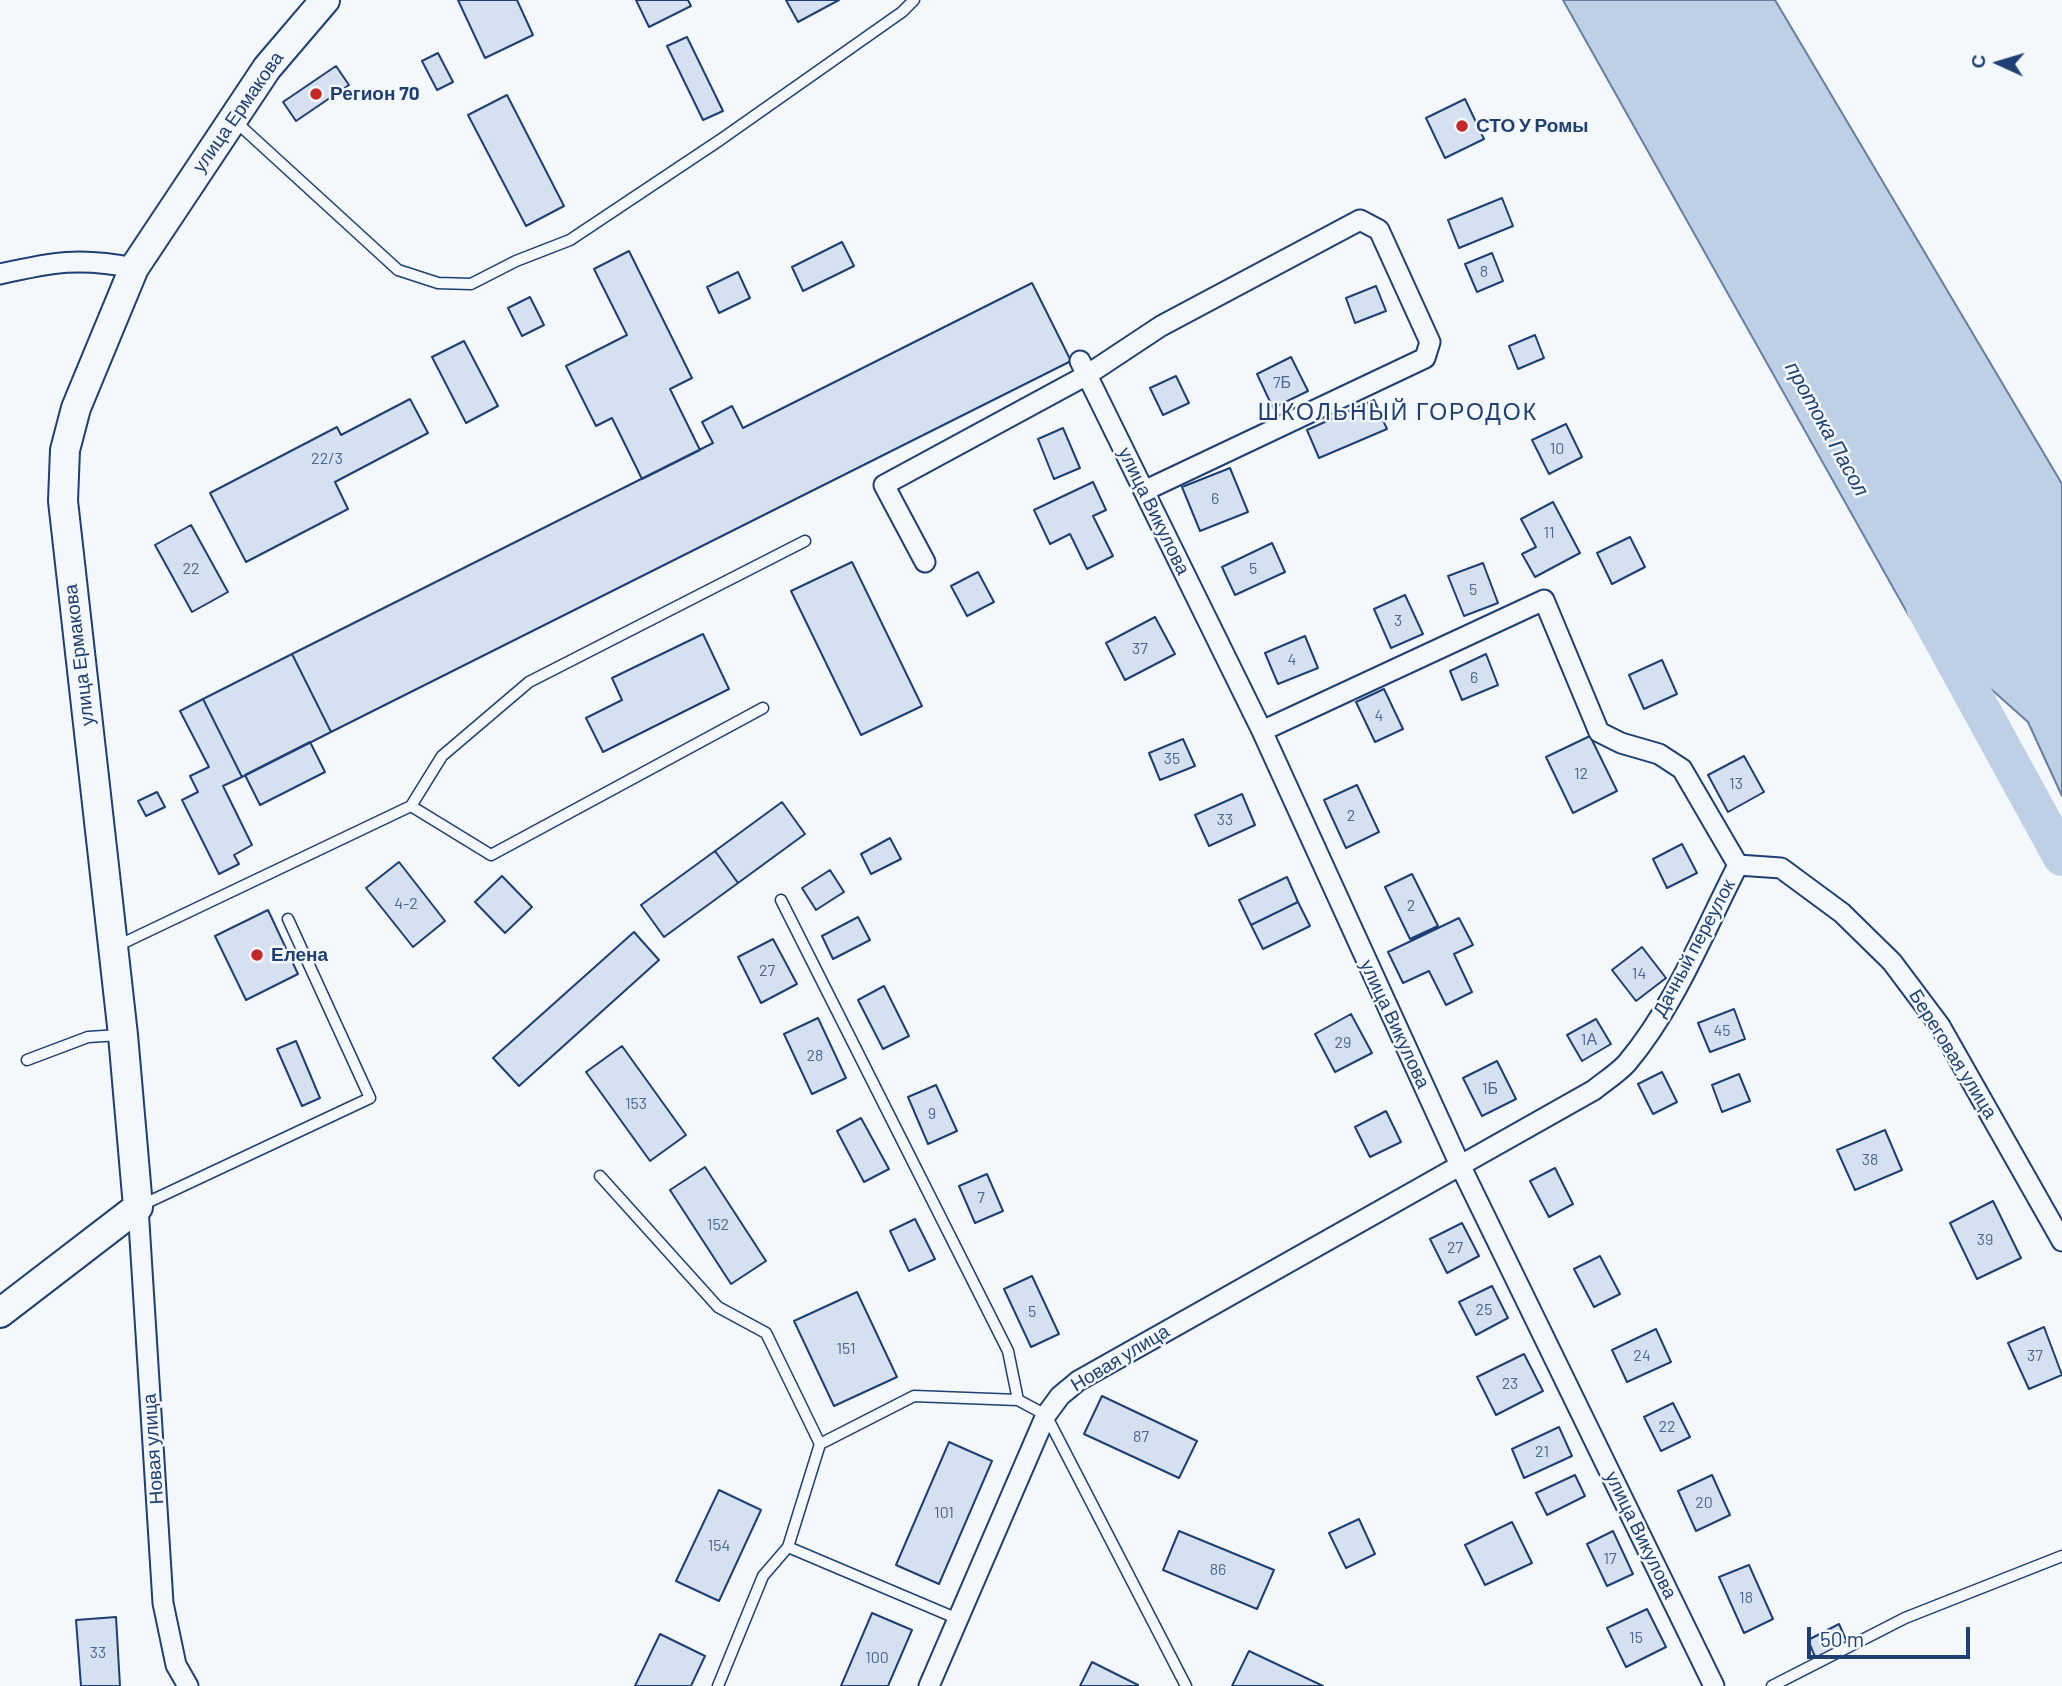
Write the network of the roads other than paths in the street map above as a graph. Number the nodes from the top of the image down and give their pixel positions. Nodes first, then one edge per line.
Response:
1 (325, 0) edge
2 (914, 0) edge
3 (232, 118) junction
4 (134, 268) junction
5 (0, 274) edge
6 (1083, 368) junction
7 (1144, 491) junction
8 (805, 541) dead end
9 (925, 562) dead end
10 (763, 709) dead end
11 (1262, 731) junction
12 (411, 806) junction
13 (1738, 865) junction
14 (781, 900) dead end
15 (288, 919) dead end
16 (114, 947) junction
17 (123, 1035) junction
18 (27, 1060) dead end
19 (1460, 1165) junction
20 (600, 1177) dead end
21 (138, 1207) junction
22 (2062, 1241) edge
23 (0, 1313) edge
24 (1018, 1400) junction
25 (1045, 1415) junction
26 (820, 1444) junction
27 (788, 1546) junction
28 (2062, 1556) edge
29 (958, 1619) junction
30 (188, 1686) edge
31 (718, 1686) edge
32 (929, 1686) edge
33 (1186, 1686) edge
34 (1714, 1686) edge
35 (1772, 1686) edge

1 - 3 street, улица Ермакова
2 - 3 lane
3 - 4 street, улица Ермакова
4 - 5 street
4 - 16 street, улица Ермакова
6 - 7 street, улица Викулова
6 - 7 street
6 - 9 street
7 - 11 street, улица Викулова
8 - 12 lane
10 - 12 lane
11 - 13 street, Дачный переулок
11 - 19 street, улица Викулова
12 - 16 lane
13 - 19 street, Дачный переулок
13 - 22 street, Береговая улица
14 - 24 lane
15 - 21 lane
16 - 17 street, улица Ермакова
17 - 18 lane
17 - 21 street, улица Ермакова
19 - 25 street, Новая улица
19 - 34 street, улица Викулова
20 - 26 lane
21 - 23 street
21 - 30 street, Новая улица
24 - 25 lane
24 - 26 lane
25 - 29 street, Новая улица
25 - 33 lane
26 - 27 lane
27 - 29 lane
27 - 31 lane
28 - 35 lane
29 - 32 street, Новая улица

